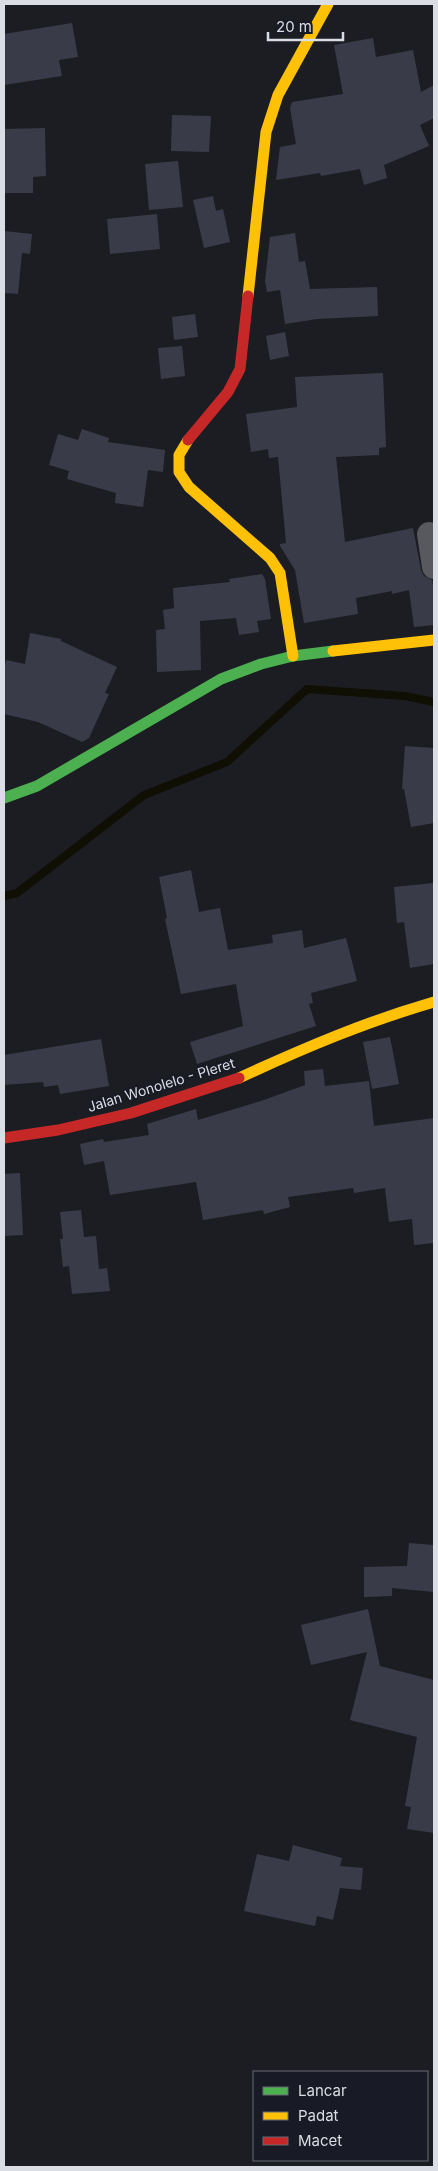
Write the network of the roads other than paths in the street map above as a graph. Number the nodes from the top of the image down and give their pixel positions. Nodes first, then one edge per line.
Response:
1 (328, 4) edge
2 (429, 534) dead end
3 (434, 567) edge
4 (434, 640) edge
5 (293, 656) junction
6 (4, 798) edge
7 (434, 1002) edge
8 (4, 1138) edge

1 - 5 street
2 - 3 street
4 - 5 street
5 - 6 street
7 - 8 street, Jalan Wonolelo - Pleret

